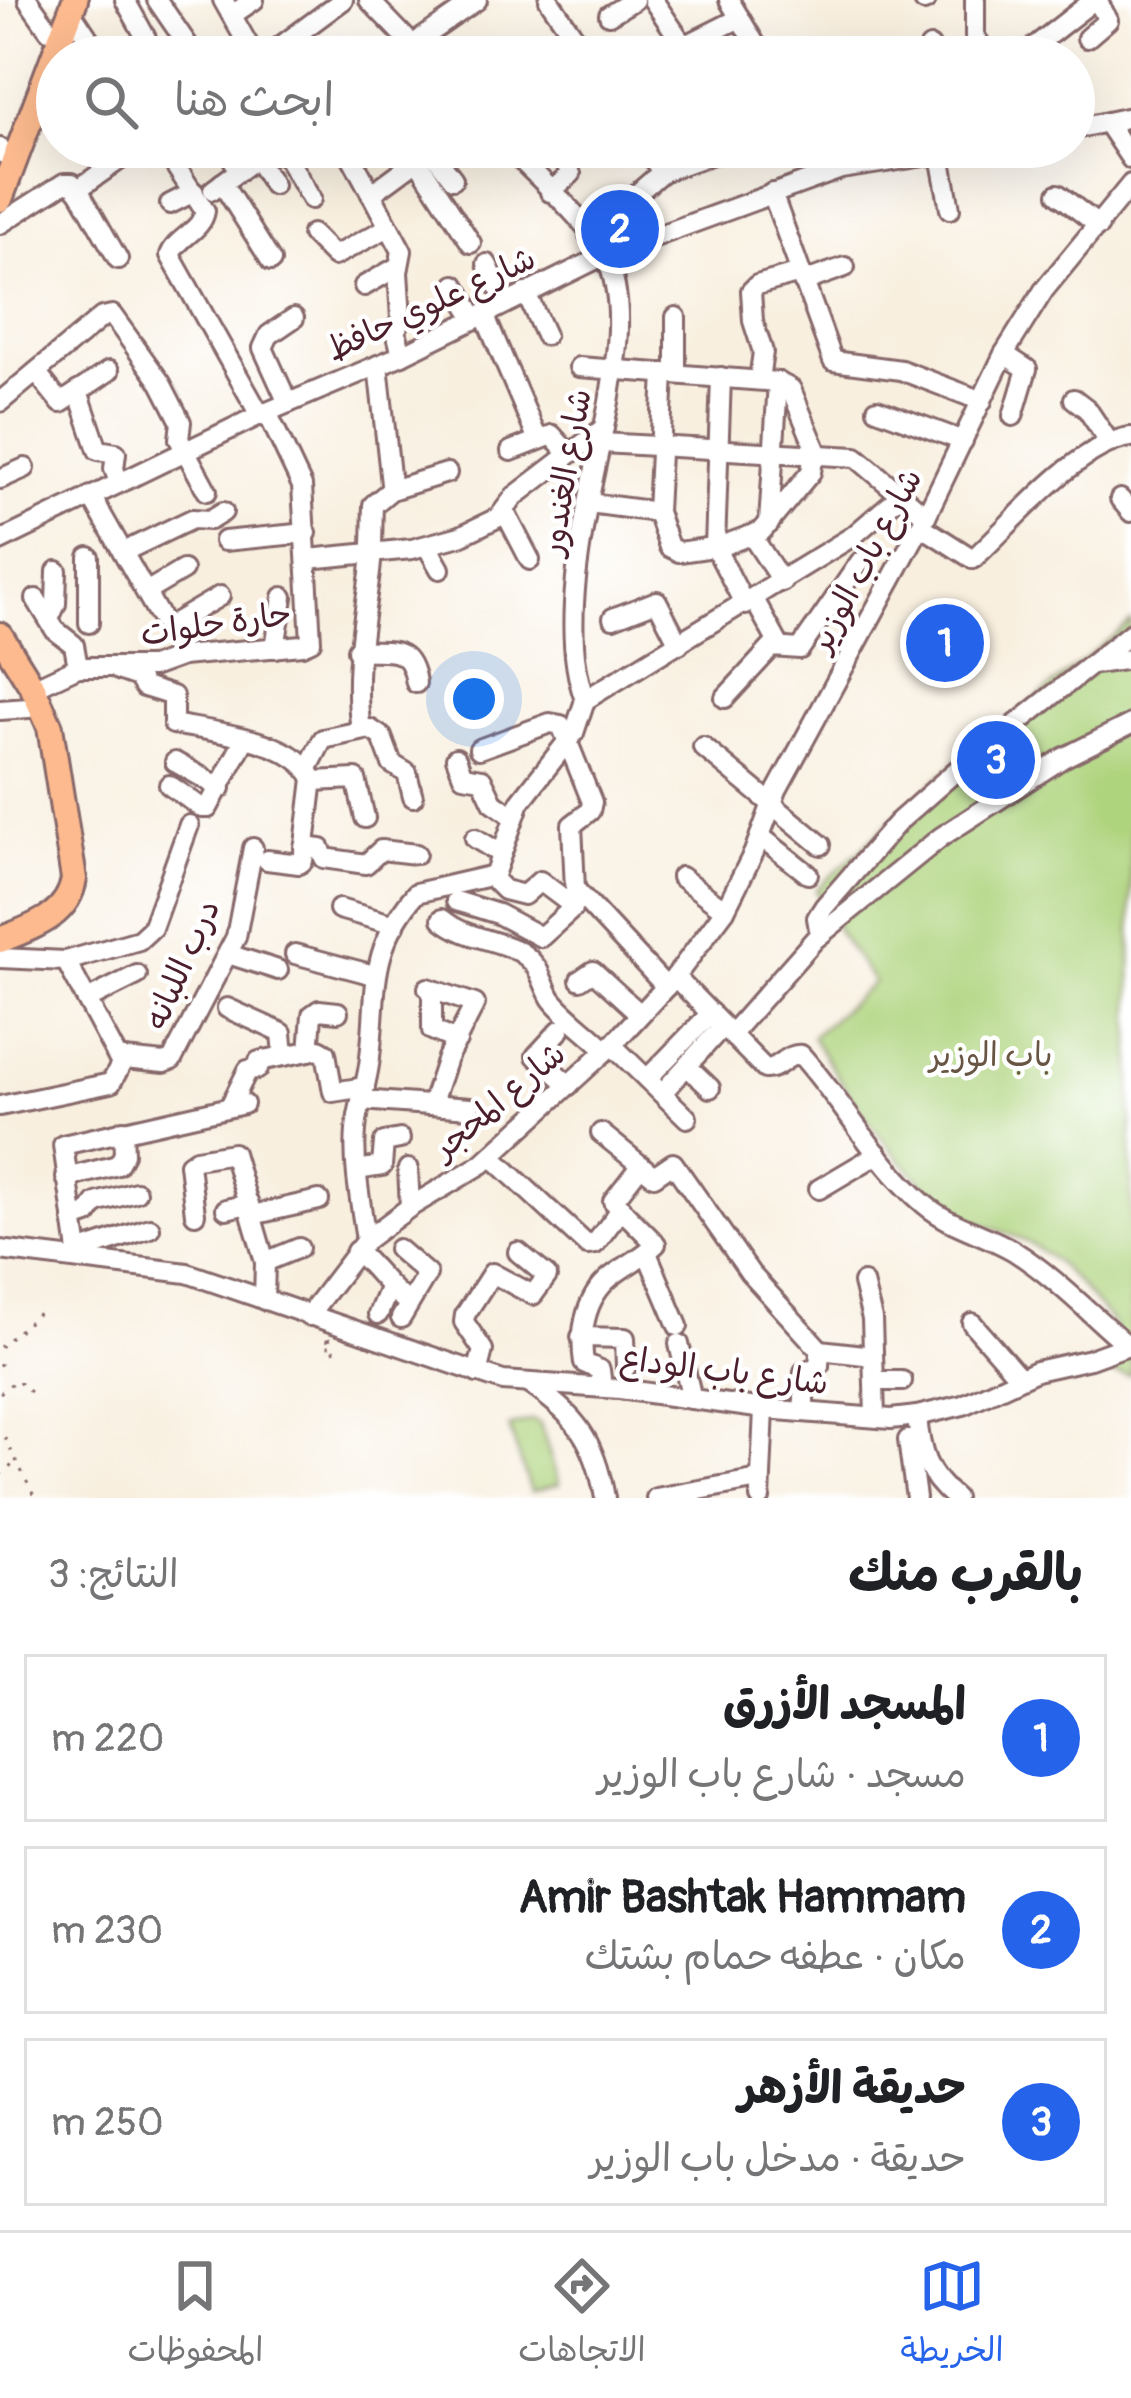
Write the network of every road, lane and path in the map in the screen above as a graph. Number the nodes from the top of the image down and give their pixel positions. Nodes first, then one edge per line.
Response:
1 (28, 0) edge
2 (125, 0) edge
3 (157, 0) edge
4 (254, 0) edge
5 (343, 0) edge
6 (369, 0) edge
7 (477, 0) edge
8 (549, 0) edge
9 (634, 0) edge
10 (653, 0) edge
11 (729, 0) edge
12 (975, 0) edge
13 (1096, 0) edge
14 (69, 4) edge
15 (227, 8) edge
16 (609, 15) dead end
17 (740, 18) junction
18 (50, 30) junction
19 (48, 36) edge
20 (58, 36) edge
21 (88, 36) edge
22 (145, 36) edge
23 (182, 36) edge
24 (243, 36) edge
25 (294, 36) edge
26 (404, 36) edge
27 (435, 36) edge
28 (573, 36) edge
29 (677, 36) edge
30 (704, 36) edge
31 (749, 36) edge
32 (975, 36) edge
33 (1049, 36) edge
34 (1089, 36) edge
35 (36, 66) edge
36 (36, 97) edge
37 (1131, 117) edge
38 (1107, 123) junction
39 (1095, 125) edge
40 (1, 155) edge
41 (1131, 159) edge
42 (109, 168) edge
43 (178, 168) edge
44 (241, 168) edge
45 (262, 168) edge
46 (293, 168) edge
47 (357, 168) edge
48 (406, 168) edge
49 (436, 168) edge
50 (443, 168) edge
51 (528, 168) edge
52 (569, 168) edge
53 (659, 168) edge
54 (673, 168) edge
55 (848, 168) edge
56 (942, 168) edge
57 (662, 172) junction
58 (453, 179) dead end
59 (221, 183) junction
60 (1131, 184) edge
61 (274, 185) dead end
62 (78, 190) junction
63 (550, 192) junction
64 (772, 193) junction
65 (371, 194) junction
66 (1058, 194) dead end
67 (197, 196) junction
68 (0, 199) edge
69 (311, 199) dead end
70 (170, 204) dead end
71 (950, 209) dead end
72 (1131, 217) edge
73 (1104, 220) junction
74 (0, 224) edge
75 (389, 227) junction
76 (312, 234) dead end
77 (590, 235) junction
78 (471, 243) dead end
79 (605, 255) junction
80 (118, 259) dead end
81 (271, 261) dead end
82 (487, 264) dead end
83 (399, 266) junction
84 (845, 267) dead end
85 (801, 277) junction
86 (455, 285) dead end
87 (364, 286) dead end
88 (526, 292) junction
89 (506, 303) junction
90 (479, 316) junction
91 (676, 317) dead end
92 (294, 319) dead end
93 (545, 335) dead end
94 (1004, 354) junction
95 (402, 355) junction
96 (378, 364) junction
97 (579, 367) dead end
98 (614, 369) junction
99 (109, 371) dead end
100 (36, 372) junction
101 (670, 373) junction
102 (721, 377) junction
103 (768, 381) junction
104 (78, 391) junction
105 (1074, 398) dead end
106 (982, 401) junction
107 (0, 402) edge
108 (288, 404) junction
109 (877, 409) dead end
110 (264, 414) junction
111 (1012, 416) dead end
112 (603, 435) junction
113 (1131, 436) edge
114 (538, 440) junction
115 (962, 441) junction
116 (1109, 442) junction
117 (660, 446) junction
118 (718, 449) junction
119 (512, 451) dead end
120 (185, 452) junction
121 (774, 453) junction
122 (569, 454) junction
123 (816, 454) junction
124 (26, 468) dead end
125 (447, 473) dead end
126 (0, 479) edge
127 (119, 482) junction
128 (391, 490) junction
129 (207, 491) dead end
130 (902, 494) junction
131 (91, 496) junction
132 (589, 503) junction
133 (224, 512) dead end
134 (505, 512) junction
135 (657, 512) junction
136 (924, 521) junction
137 (770, 524) junction
138 (307, 533) junction
139 (752, 536) junction
140 (0, 541) edge
141 (224, 542) dead end
142 (427, 546) junction
143 (715, 547) junction
144 (123, 552) junction
145 (371, 553) junction
146 (89, 557) dead end
147 (308, 559) junction
148 (530, 560) dead end
149 (860, 562) dead end
150 (440, 569) dead end
151 (183, 570) dead end
152 (57, 571) dead end
153 (782, 582) junction
154 (146, 592) junction
155 (220, 596) dead end
156 (283, 597) dead end
157 (36, 599) dead end
158 (750, 602) junction
159 (613, 617) dead end
160 (49, 619) junction
161 (166, 628) junction
162 (1131, 633) edge
163 (0, 635) edge
164 (72, 643) junction
165 (679, 644) junction
166 (778, 645) junction
167 (275, 648) junction
168 (357, 650) junction
169 (182, 656) junction
170 (1131, 659) edge
171 (1090, 665) junction
172 (108, 666) junction
173 (78, 667) junction
174 (416, 682) dead end
175 (38, 697) junction
176 (724, 698) dead end
177 (585, 700) junction
178 (0, 710) edge
179 (1131, 724) edge
180 (361, 730) junction
181 (245, 739) junction
182 (570, 740) junction
183 (703, 747) dead end
184 (479, 749) dead end
185 (456, 758) dead end
186 (176, 761) dead end
187 (310, 775) junction
188 (169, 785) dead end
189 (221, 788) junction
190 (413, 797) dead end
191 (771, 803) junction
192 (514, 817) junction
193 (365, 818) dead end
194 (189, 825) dead end
195 (760, 836) junction
196 (475, 838) dead end
197 (821, 844) dead end
198 (304, 847) junction
199 (416, 854) dead end
200 (502, 854) junction
201 (808, 874) dead end
202 (491, 877) junction
203 (681, 878) dead end
204 (456, 901) dead end
205 (339, 910) dead end
206 (725, 910) junction
207 (442, 920) dead end
208 (394, 925) junction
209 (820, 934) junction
210 (0, 940) edge
211 (227, 954) junction
212 (296, 954) dead end
213 (0, 958) edge
214 (66, 961) junction
215 (278, 970) dead end
216 (137, 975) dead end
217 (374, 975) junction
218 (580, 980) dead end
219 (670, 982) junction
220 (87, 1000) junction
221 (227, 1008) dead end
222 (338, 1012) dead end
223 (640, 1014) junction
224 (722, 1024) junction
225 (560, 1030) dead end
226 (458, 1040) junction
227 (609, 1047) junction
228 (309, 1051) junction
229 (284, 1056) junction
230 (120, 1061) junction
231 (687, 1066) junction
232 (647, 1079) junction
233 (569, 1085) junction
234 (710, 1088) dead end
235 (363, 1094) junction
236 (662, 1094) junction
237 (432, 1103) junction
238 (0, 1106) edge
239 (470, 1108) dead end
240 (687, 1118) dead end
241 (123, 1130) junction
242 (601, 1133) dead end
243 (400, 1139) dead end
244 (878, 1154) junction
245 (491, 1156) junction
246 (641, 1165) junction
247 (408, 1169) dead end
248 (357, 1170) junction
249 (66, 1178) junction
250 (819, 1189) dead end
251 (136, 1192) dead end
252 (320, 1200) dead end
253 (410, 1207) junction
254 (622, 1208) junction
255 (226, 1209) dead end
256 (251, 1209) junction
257 (195, 1214) dead end
258 (73, 1219) junction
259 (150, 1228) dead end
260 (361, 1245) junction
261 (298, 1248) dead end
262 (398, 1249) dead end
263 (0, 1250) edge
264 (518, 1252) dead end
265 (647, 1253) junction
266 (78, 1256) junction
267 (266, 1262) junction
268 (863, 1283) dead end
269 (389, 1288) junction
270 (264, 1300) junction
271 (40, 1312) dead end
272 (378, 1315) dead end
273 (308, 1316) junction
274 (972, 1323) dead end
275 (581, 1337) junction
276 (330, 1341) dead end
277 (1129, 1345) edge
278 (0, 1347) edge
279 (820, 1350) junction
280 (334, 1354) dead end
281 (873, 1355) junction
282 (0, 1363) edge
283 (626, 1367) dead end
284 (0, 1372) edge
285 (477, 1373) junction
286 (1020, 1378) junction
287 (874, 1381) junction
288 (902, 1381) dead end
289 (530, 1384) junction
290 (602, 1388) junction
291 (31, 1393) dead end
292 (0, 1394) edge
293 (692, 1399) junction
294 (764, 1409) junction
295 (804, 1412) junction
296 (912, 1417) junction
297 (875, 1418) junction
298 (5, 1438) dead end
299 (17, 1462) junction
300 (0, 1475) edge
301 (760, 1492) edge
302 (688, 1495) edge
303 (35, 1498) edge
304 (605, 1498) edge
305 (656, 1498) edge
306 (784, 1498) edge
307 (916, 1498) edge
308 (955, 1498) edge

1 - 18 street
2 - 22 street
3 - 23 street
4 - 15 street
5 - 25 street
6 - 26 street
7 - 27 street
8 - 28 street
9 - 16 street
10 - 29 street
11 - 17 street
12 - 32 street
13 - 33 street
13 - 34 street
14 - 18 main road
14 - 20 main road
14 - 21 street
15 - 24 street
17 - 30 street
17 - 31 street
18 - 19 main road
35 - 40 main road
36 - 68 main road
37 - 38 street
38 - 39 street
38 - 41 street
42 - 62 street
43 - 67 street
44 - 59 street
45 - 61 street
46 - 69 street
47 - 65 street
48 - 65 street
49 - 78 street
50 - 58 street
51 - 63 street
52 - 63 street
53 - 57 street
54 - 57 street
55 - 64 street, شارع علوي حافظ
56 - 71 street
57 - 77 street
59 - 67 street
59 - 81 street
60 - 73 street, شارع باب الوزير
62 - 74 street
62 - 80 street
63 - 77 street
64 - 79 street, شارع علوي حافظ
64 - 85 street
65 - 75 street
66 - 73 street
67 - 70 street
67 - 110 street, حارة حلوات
72 - 73 street
73 - 94 street, شارع باب الوزير
75 - 76 street
75 - 83 street
77 - 79 street
79 - 88 street, شارع علوي حافظ
79 - 98 street, شارع الغندور
82 - 89 street
83 - 87 street
83 - 95 street
84 - 85 street
85 - 103 street
85 - 106 street
86 - 90 street
88 - 89 street, شارع علوي حافظ
88 - 93 street
89 - 90 street, شارع علوي حافظ
90 - 95 street, شارع علوي حافظ
90 - 114 street
91 - 101 street
92 - 108 street
94 - 106 street, شارع باب الوزير
94 - 111 street
95 - 96 street, شارع علوي حافظ
96 - 108 street, شارع علوي حافظ
96 - 128 street
97 - 98 street
98 - 101 street
98 - 112 street, شارع الغندور
99 - 104 street
100 - 104 street
100 - 107 street
100 - 120 street
101 - 102 street
101 - 117 street
102 - 103 street
102 - 118 street
103 - 121 street
103 - 123 street
104 - 127 street
105 - 116 street
106 - 115 street, شارع باب الوزير
108 - 110 street, شارع علوي حافظ
109 - 115 street
110 - 120 street, شارع علوي حافظ
110 - 138 street, حارة حلوات
112 - 117 street
112 - 122 street
112 - 132 street, شارع الغندور
113 - 116 street
114 - 119 street
114 - 122 street
115 - 136 street, شارع باب الوزير
116 - 136 street
117 - 118 street
117 - 135 street
118 - 121 street
118 - 143 street
120 - 127 street, شارع علوي حافظ
120 - 129 street
121 - 123 street
121 - 137 street
122 - 134 street
123 - 130 street
123 - 137 street
124 - 126 street
125 - 128 street
127 - 131 street, شارع علوي حافظ
128 - 145 street
130 - 136 street
130 - 153 street
131 - 140 street, شارع علوي حافظ
131 - 144 street
132 - 135 street
132 - 177 street, شارع الغندور
133 - 144 street
134 - 142 street
134 - 148 street
135 - 143 street
136 - 191 street, شارع باب الوزير
137 - 139 street
138 - 141 street
138 - 147 street, حارة حلوات
139 - 143 street
139 - 153 street
142 - 145 street
142 - 150 street
143 - 158 street
144 - 154 street
145 - 147 street
145 - 168 street
146 - 164 street
147 - 167 street, حارة حلوات
149 - 166 street
151 - 154 street
152 - 160 street
153 - 158 street
154 - 161 street
155 - 161 street
156 - 167 street
157 - 160 street
158 - 165 street
158 - 166 street
159 - 165 street
160 - 164 street
161 - 169 street
162 - 171 street
163 - 175 main road
164 - 173 street
165 - 177 street
166 - 176 street
167 - 169 street, حارة حلوات
168 - 174 street
168 - 180 street
169 - 172 street, حارة حلوات
170 - 171 street
171 - 209 street
172 - 173 street, حارة حلوات
172 - 181 street
173 - 175 street
175 - 178 street
175 - 210 main road
177 - 182 street
179 - 209 street
180 - 187 street
180 - 190 street
181 - 187 street
181 - 189 street
182 - 184 street
182 - 192 street
182 - 219 street
183 - 191 street
185 - 192 street
186 - 189 street
187 - 193 street
187 - 198 street
188 - 189 street
191 - 195 street, شارع باب الوزير
191 - 197 street
192 - 200 street
194 - 214 street
195 - 201 street
195 - 206 street, شارع باب الوزير
196 - 200 street
198 - 199 street
198 - 211 street, درب اللبانه
200 - 202 street
202 - 204 street
202 - 208 street
203 - 206 street
205 - 208 street
206 - 219 street, شارع باب الوزير
207 - 227 street
208 - 217 street
209 - 224 street
211 - 215 street
211 - 230 street, درب اللبانه
212 - 217 street
213 - 214 street
214 - 220 street
216 - 220 street
217 - 235 street
218 - 223 street
219 - 223 street, شارع المحجر
219 - 224 street
220 - 230 street
221 - 229 street
222 - 228 street
223 - 227 street, شارع المحجر
224 - 231 street
224 - 232 street
224 - 244 street
225 - 233 street
226 - 226 street
226 - 237 street
227 - 232 street
227 - 233 street, شارع المحجر
228 - 229 street
228 - 235 street
229 - 241 street
230 - 238 street, درب اللبانه
231 - 234 street
231 - 236 street
232 - 236 street
233 - 245 street, شارع المحجر
235 - 237 street
235 - 248 street
236 - 240 street
237 - 239 street
241 - 249 street
241 - 249 street
242 - 246 street
243 - 248 street
244 - 250 street
244 - 277 street
245 - 253 street, شارع المحجر
245 - 254 street
246 - 254 street
246 - 279 street
247 - 253 street
248 - 260 street
249 - 258 street
251 - 258 street
252 - 256 street
253 - 260 street, شارع المحجر
254 - 265 street
255 - 256 street
256 - 257 street
256 - 267 street
258 - 266 street
259 - 266 street
260 - 269 street
260 - 273 street, شارع المحجر
261 - 267 street
262 - 269 street
263 - 266 street, شارع باب الوداع
264 - 285 street
265 - 275 street
265 - 293 street
266 - 270 street, شارع باب الوداع
267 - 270 street
268 - 281 street
269 - 272 street
270 - 273 street, شارع باب الوداع
271 - 278 path
273 - 285 street, شارع باب الوداع
274 - 286 street
275 - 283 street
275 - 290 street
276 - 280 path
277 - 286 street, شارع باب الوداع
279 - 281 street
279 - 295 street
281 - 287 street
282 - 284 path
285 - 289 street, شارع باب الوداع
286 - 296 street, شارع باب الوداع
287 - 288 street
287 - 297 street
289 - 290 street, شارع باب الوداع
289 - 304 street
290 - 293 street, شارع باب الوداع
291 - 292 path
293 - 294 street, شارع باب الوداع
294 - 295 street, شارع باب الوداع
294 - 301 street
295 - 297 street, شارع باب الوداع
296 - 297 street, شارع باب الوداع
296 - 307 street
296 - 308 street
298 - 299 path
299 - 300 path
299 - 303 path
301 - 302 street
301 - 306 street
302 - 305 street

